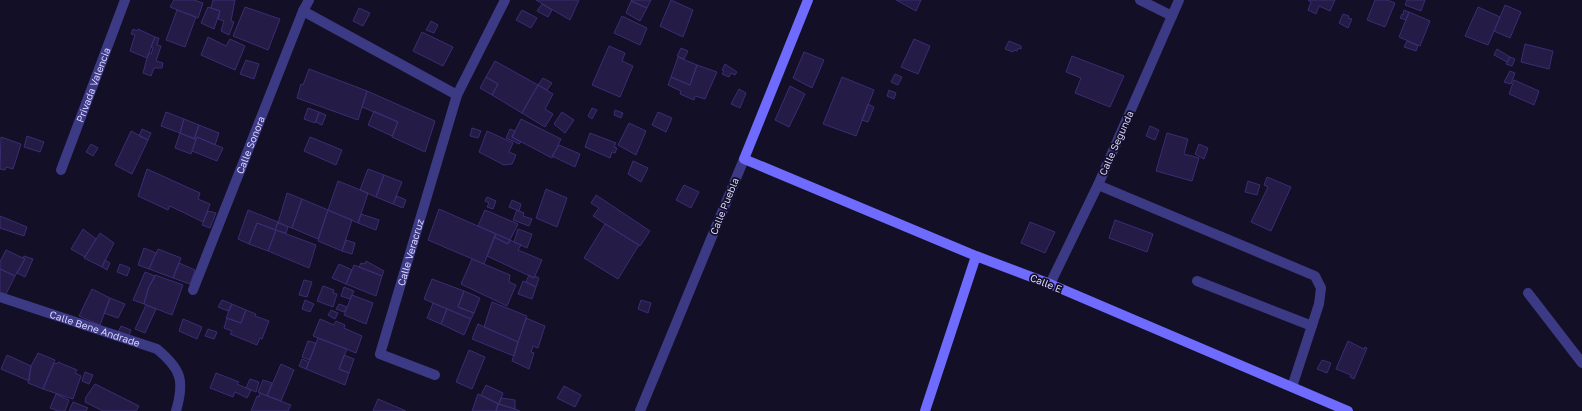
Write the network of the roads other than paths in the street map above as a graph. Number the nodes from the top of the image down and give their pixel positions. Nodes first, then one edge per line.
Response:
1 (125, 0) edge
2 (310, 0) edge
3 (505, 0) edge
4 (808, 0) edge
5 (1140, 0) edge
6 (1179, 0) edge
7 (304, 11) junction
8 (1172, 16) junction
9 (457, 95) junction
10 (744, 159) junction
11 (61, 170) dead end
12 (1098, 185) junction
13 (976, 256) junction
14 (1196, 281) dead end
15 (1050, 284) junction
16 (193, 290) dead end
17 (1528, 292) dead end
18 (0, 297) edge
19 (1312, 326) junction
20 (1582, 362) edge
21 (435, 375) dead end
22 (1292, 387) junction
23 (176, 411) edge
24 (640, 411) edge
25 (925, 411) edge
26 (1348, 411) edge

1 - 11 street, Privada Valencia
2 - 7 street, Calle Sonora
3 - 9 street, Calle Veracruz
4 - 10 main road, Calle Puebla
5 - 8 street
6 - 8 street, Calle Segunda
7 - 9 street
7 - 16 street, Calle Sonora
8 - 12 street, Calle Segunda
9 - 21 street, Calle Veracruz
10 - 13 main road, Calle E
10 - 24 street, Calle Puebla
12 - 15 street, Calle Segunda
12 - 19 street
13 - 15 main road, Calle E
13 - 25 main road
14 - 19 street
15 - 22 main road, Calle E
17 - 20 street
18 - 23 street, Calle Bene Andrade
19 - 22 street
22 - 26 main road, Calle E

